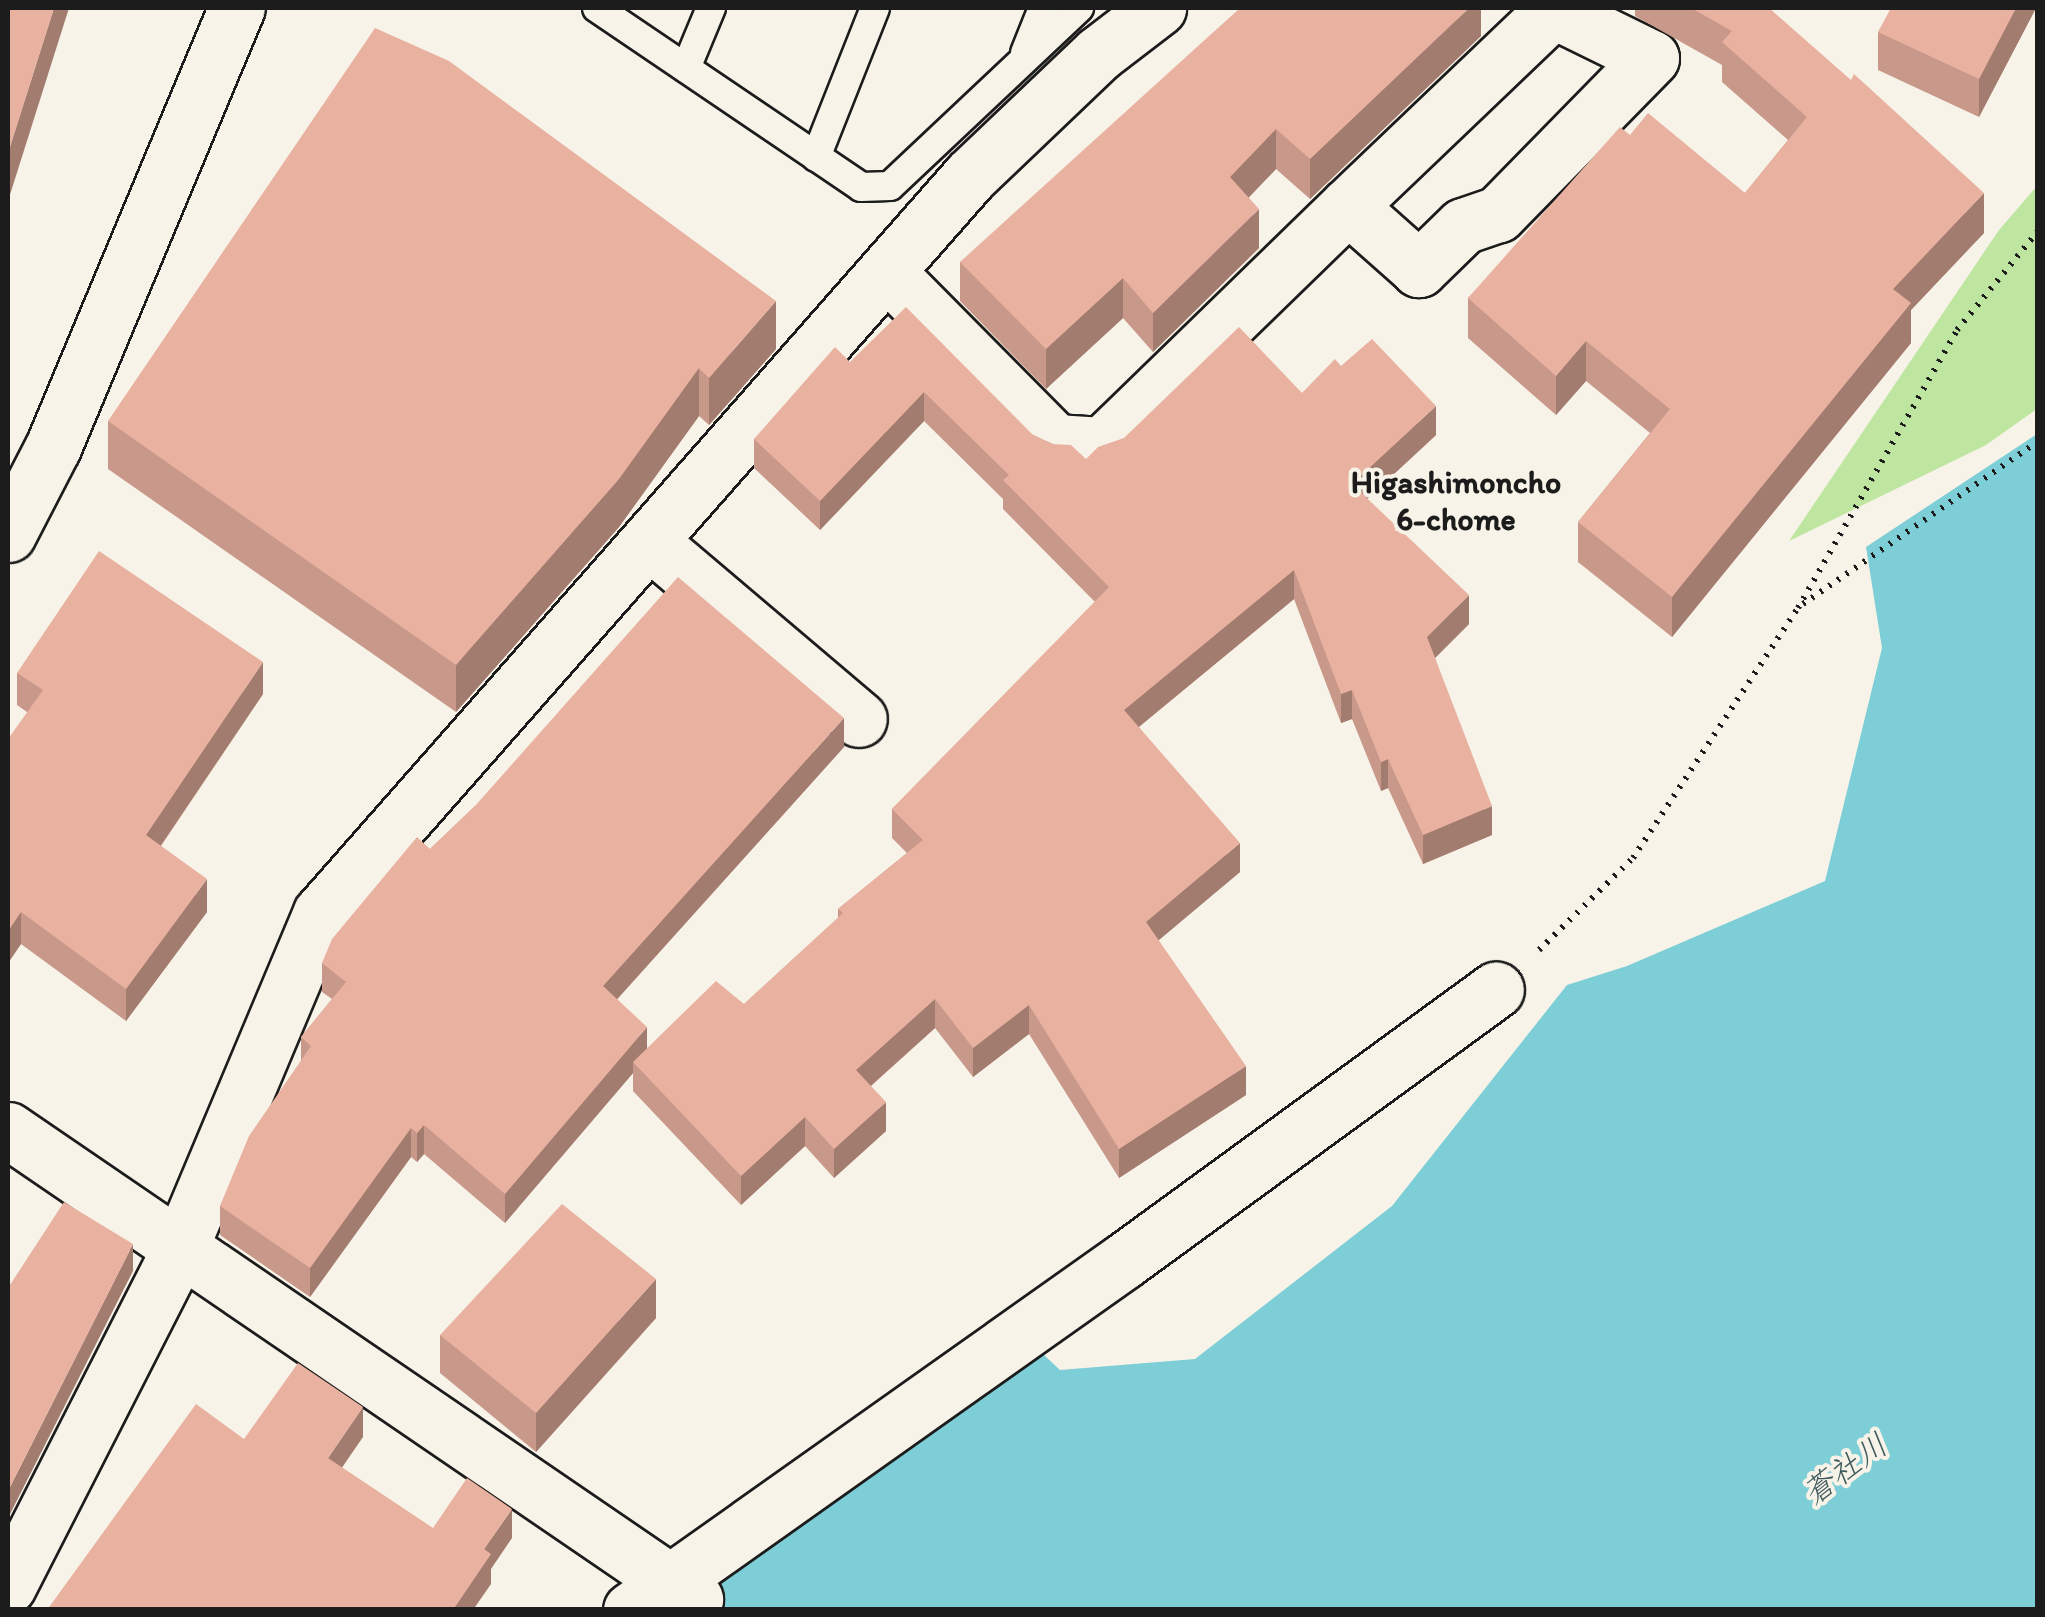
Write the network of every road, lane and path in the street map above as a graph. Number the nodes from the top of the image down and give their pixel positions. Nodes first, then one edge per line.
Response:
1 (237, 8) edge
2 (597, 8) edge
3 (711, 8) edge
4 (876, 8) edge
5 (1043, 8) edge
6 (1079, 8) edge
7 (1158, 8) edge
8 (1022, 62) junction
9 (686, 68) junction
10 (816, 157) junction
11 (1348, 206) junction
12 (2038, 231) edge
13 (887, 272) junction
14 (2038, 441) edge
15 (8, 534) edge
16 (649, 542) junction
17 (1798, 608) junction
18 (859, 719) dead end
19 (1496, 990) joint
20 (8, 1130) edge
21 (180, 1248) junction
22 (8, 1586) edge
23 (666, 1597) edge

1 - 15 street
2 - 9 lane
3 - 9 lane
4 - 10 lane
5 - 8 lane
6 - 8 lane
7 - 13 street
8 - 10 lane
9 - 10 lane
11 - 11 street
11 - 13 street
12 - 17 path
13 - 16 street
14 - 17 path
16 - 18 street
16 - 21 street
17 - 19 path
19 - 23 street
20 - 21 street
21 - 22 street
21 - 23 street

